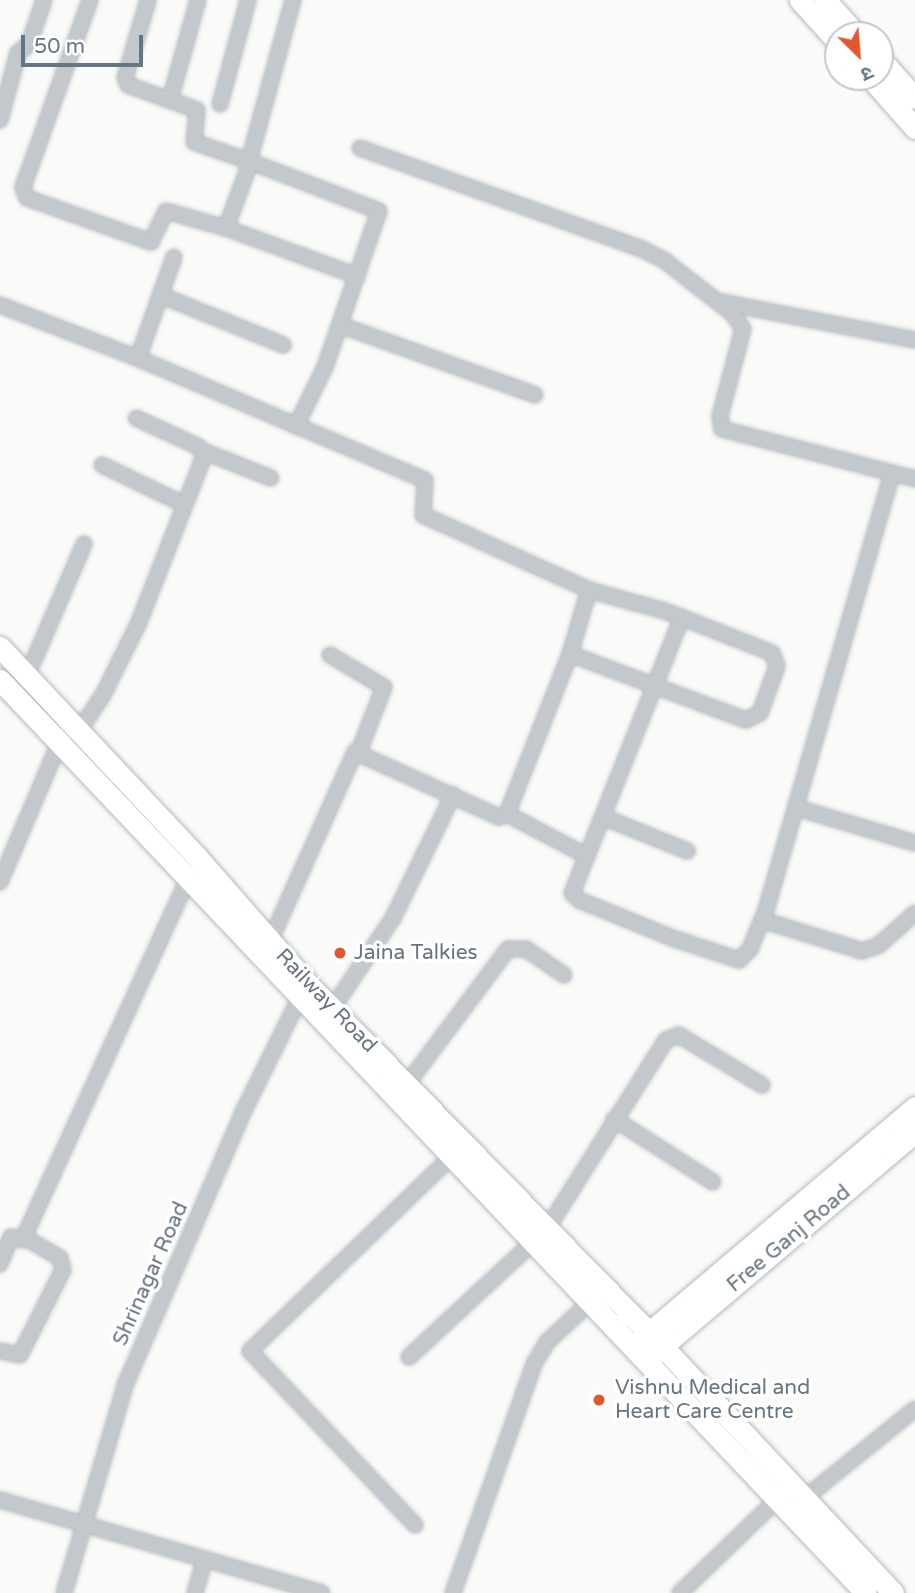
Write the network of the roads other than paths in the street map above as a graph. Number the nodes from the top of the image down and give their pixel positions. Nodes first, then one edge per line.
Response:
1 (44, 0) edge
2 (90, 0) edge
3 (148, 0) edge
4 (198, 0) edge
5 (248, 0) edge
6 (293, 0) edge
7 (800, 0) edge
8 (825, 0) edge
9 (845, 21) edge
10 (824, 27) edge
11 (894, 75) edge
12 (882, 91) edge
13 (915, 98) edge
14 (170, 100) junction
15 (220, 104) dead end
16 (0, 120) edge
17 (915, 128) edge
18 (360, 148) dead end
19 (252, 162) junction
20 (226, 228) junction
21 (174, 257) dead end
22 (357, 276) junction
23 (160, 295) junction
24 (719, 302) junction
25 (0, 305) edge
26 (340, 325) junction
27 (915, 340) edge
28 (283, 345) dead end
29 (138, 358) junction
30 (535, 395) dead end
31 (136, 418) dead end
32 (296, 426) junction
33 (203, 451) junction
34 (102, 465) dead end
35 (892, 473) junction
36 (271, 478) dead end
37 (915, 479) edge
38 (183, 504) junction
39 (85, 544) dead end
40 (589, 590) junction
41 (682, 617) junction
42 (0, 647) edge
43 (569, 654) junction
44 (330, 655) dead end
45 (27, 676) junction
46 (0, 680) edge
47 (657, 688) junction
48 (75, 728) junction
49 (59, 744) junction
50 (359, 751) junction
51 (122, 777) junction
52 (106, 794) junction
53 (453, 795) junction
54 (797, 808) junction
55 (507, 814) junction
56 (603, 817) junction
57 (915, 843) edge
58 (687, 851) dead end
59 (587, 856) junction
60 (197, 857) junction
61 (188, 881) junction
62 (0, 882) edge
63 (915, 913) edge
64 (762, 920) junction
65 (266, 950) junction
66 (564, 975) dead end
67 (304, 990) junction
68 (332, 1009) junction
69 (407, 1084) junction
70 (762, 1085) dead end
71 (614, 1119) junction
72 (911, 1123) edge
73 (459, 1149) junction
74 (713, 1182) dead end
75 (541, 1236) junction
76 (24, 1240) junction
77 (0, 1264) edge
78 (590, 1302) junction
79 (648, 1346) junction
80 (0, 1352) edge
81 (409, 1357) dead end
82 (915, 1409) edge
83 (792, 1494) junction
84 (0, 1500) edge
85 (415, 1525) dead end
86 (84, 1526) junction
87 (205, 1559) junction
88 (64, 1593) edge
89 (195, 1593) edge
90 (321, 1593) edge
91 (453, 1593) edge
92 (680, 1593) edge
93 (866, 1593) edge
94 (893, 1593) edge

1 - 16 street
2 - 20 street
3 - 14 street
4 - 14 street
5 - 15 street
6 - 19 street
7 - 10 street
8 - 9 street
11 - 13 street
12 - 17 street
14 - 19 street
18 - 24 street
19 - 20 street
19 - 22 street
20 - 22 street
21 - 23 street
22 - 26 street
23 - 28 street
23 - 29 street
24 - 27 street
24 - 35 street
25 - 29 street
26 - 30 street
26 - 32 street
29 - 32 street
31 - 33 street
32 - 40 street
33 - 36 street
33 - 38 street
34 - 38 street
35 - 37 street
35 - 54 street
38 - 48 street
39 - 45 street
40 - 41 street
40 - 43 street
41 - 47 street
41 - 47 street
42 - 45 street, Railway Road
43 - 47 street
43 - 55 street
44 - 50 street
45 - 48 street, Railway Road
46 - 49 street
47 - 56 street
48 - 49 street
48 - 51 street, Railway Road
49 - 52 street
49 - 62 street
50 - 53 street
50 - 65 street
51 - 52 street
51 - 60 street, Railway Road
52 - 61 street
53 - 55 street
53 - 68 street
54 - 57 street
54 - 64 street
55 - 59 street
56 - 58 street
56 - 59 street
59 - 64 street
60 - 61 street
60 - 65 street, Railway Road
61 - 65 street
61 - 76 street
63 - 64 street
65 - 67 street, Railway Road
66 - 69 street
67 - 68 street, Railway Road
67 - 73 street
67 - 86 street, Shrinagar Road
68 - 69 street, Railway Road
69 - 73 street, Railway Road
70 - 71 street
71 - 74 street
71 - 75 street
72 - 79 street, Free Ganj Road
73 - 75 street, Railway Road
73 - 85 street
75 - 78 street
75 - 79 street, Railway Road
75 - 81 street
76 - 77 street
76 - 80 street
78 - 79 street
78 - 91 street
79 - 83 street
82 - 83 street
83 - 92 street
83 - 93 street
83 - 94 street
84 - 86 street
86 - 87 street
86 - 88 street, Shrinagar Road
87 - 89 street
87 - 90 street

